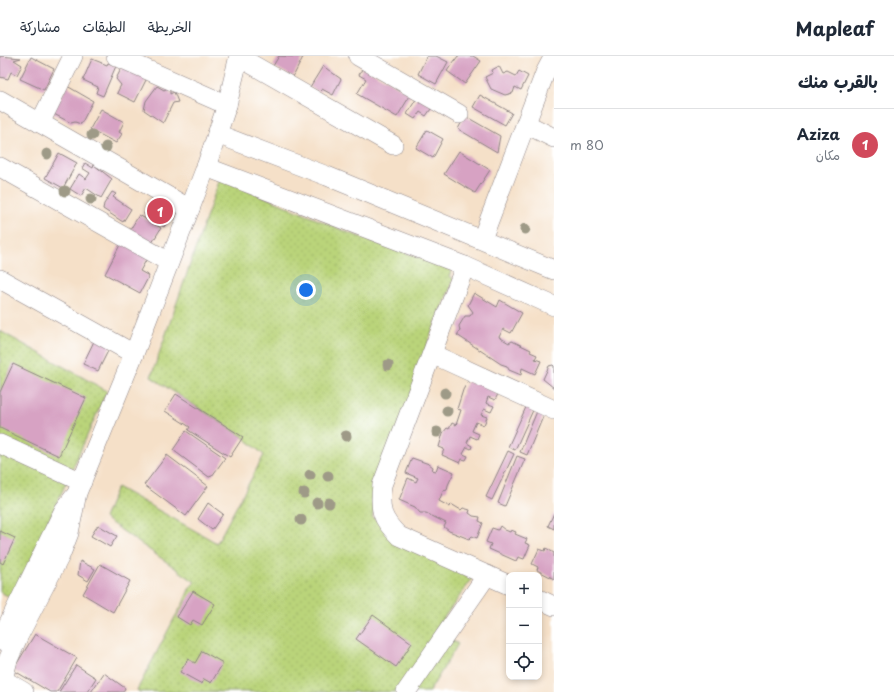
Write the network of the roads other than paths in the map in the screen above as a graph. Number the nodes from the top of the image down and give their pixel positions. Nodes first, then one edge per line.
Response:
1 (73, 56) edge
2 (116, 56) edge
3 (239, 56) edge
4 (358, 56) edge
5 (554, 56) edge
6 (0, 100) edge
7 (227, 105) junction
8 (459, 114) dead end
9 (40, 123) junction
10 (526, 124) junction
11 (217, 134) junction
12 (554, 138) edge
13 (393, 145) dead end
14 (0, 167) edge
15 (206, 167) junction
16 (190, 209) junction
17 (482, 239) junction
18 (169, 262) junction
19 (465, 266) junction
20 (554, 270) edge
21 (0, 279) edge
22 (554, 306) edge
23 (134, 354) junction
24 (432, 354) junction
25 (554, 410) edge
26 (0, 444) edge
27 (79, 488) junction
28 (488, 575) junction
29 (506, 584) edge
30 (542, 600) edge
31 (554, 606) edge
32 (0, 641) edge
33 (1, 685) edge
34 (24, 692) edge
35 (406, 692) edge

1 - 9 street
2 - 7 street
3 - 7 street
3 - 13 street
4 - 8 street
5 - 10 street
6 - 9 street
7 - 11 street
9 - 16 street
10 - 12 street
10 - 17 street
11 - 15 street
11 - 17 street
14 - 18 street
15 - 16 street
15 - 19 street
16 - 18 street
17 - 20 street
18 - 23 street
19 - 22 street
19 - 24 street
21 - 23 street
23 - 27 street
24 - 25 street
24 - 28 street
26 - 27 street
27 - 32 street
27 - 33 street
28 - 29 street
28 - 35 street
30 - 31 street
33 - 34 street

